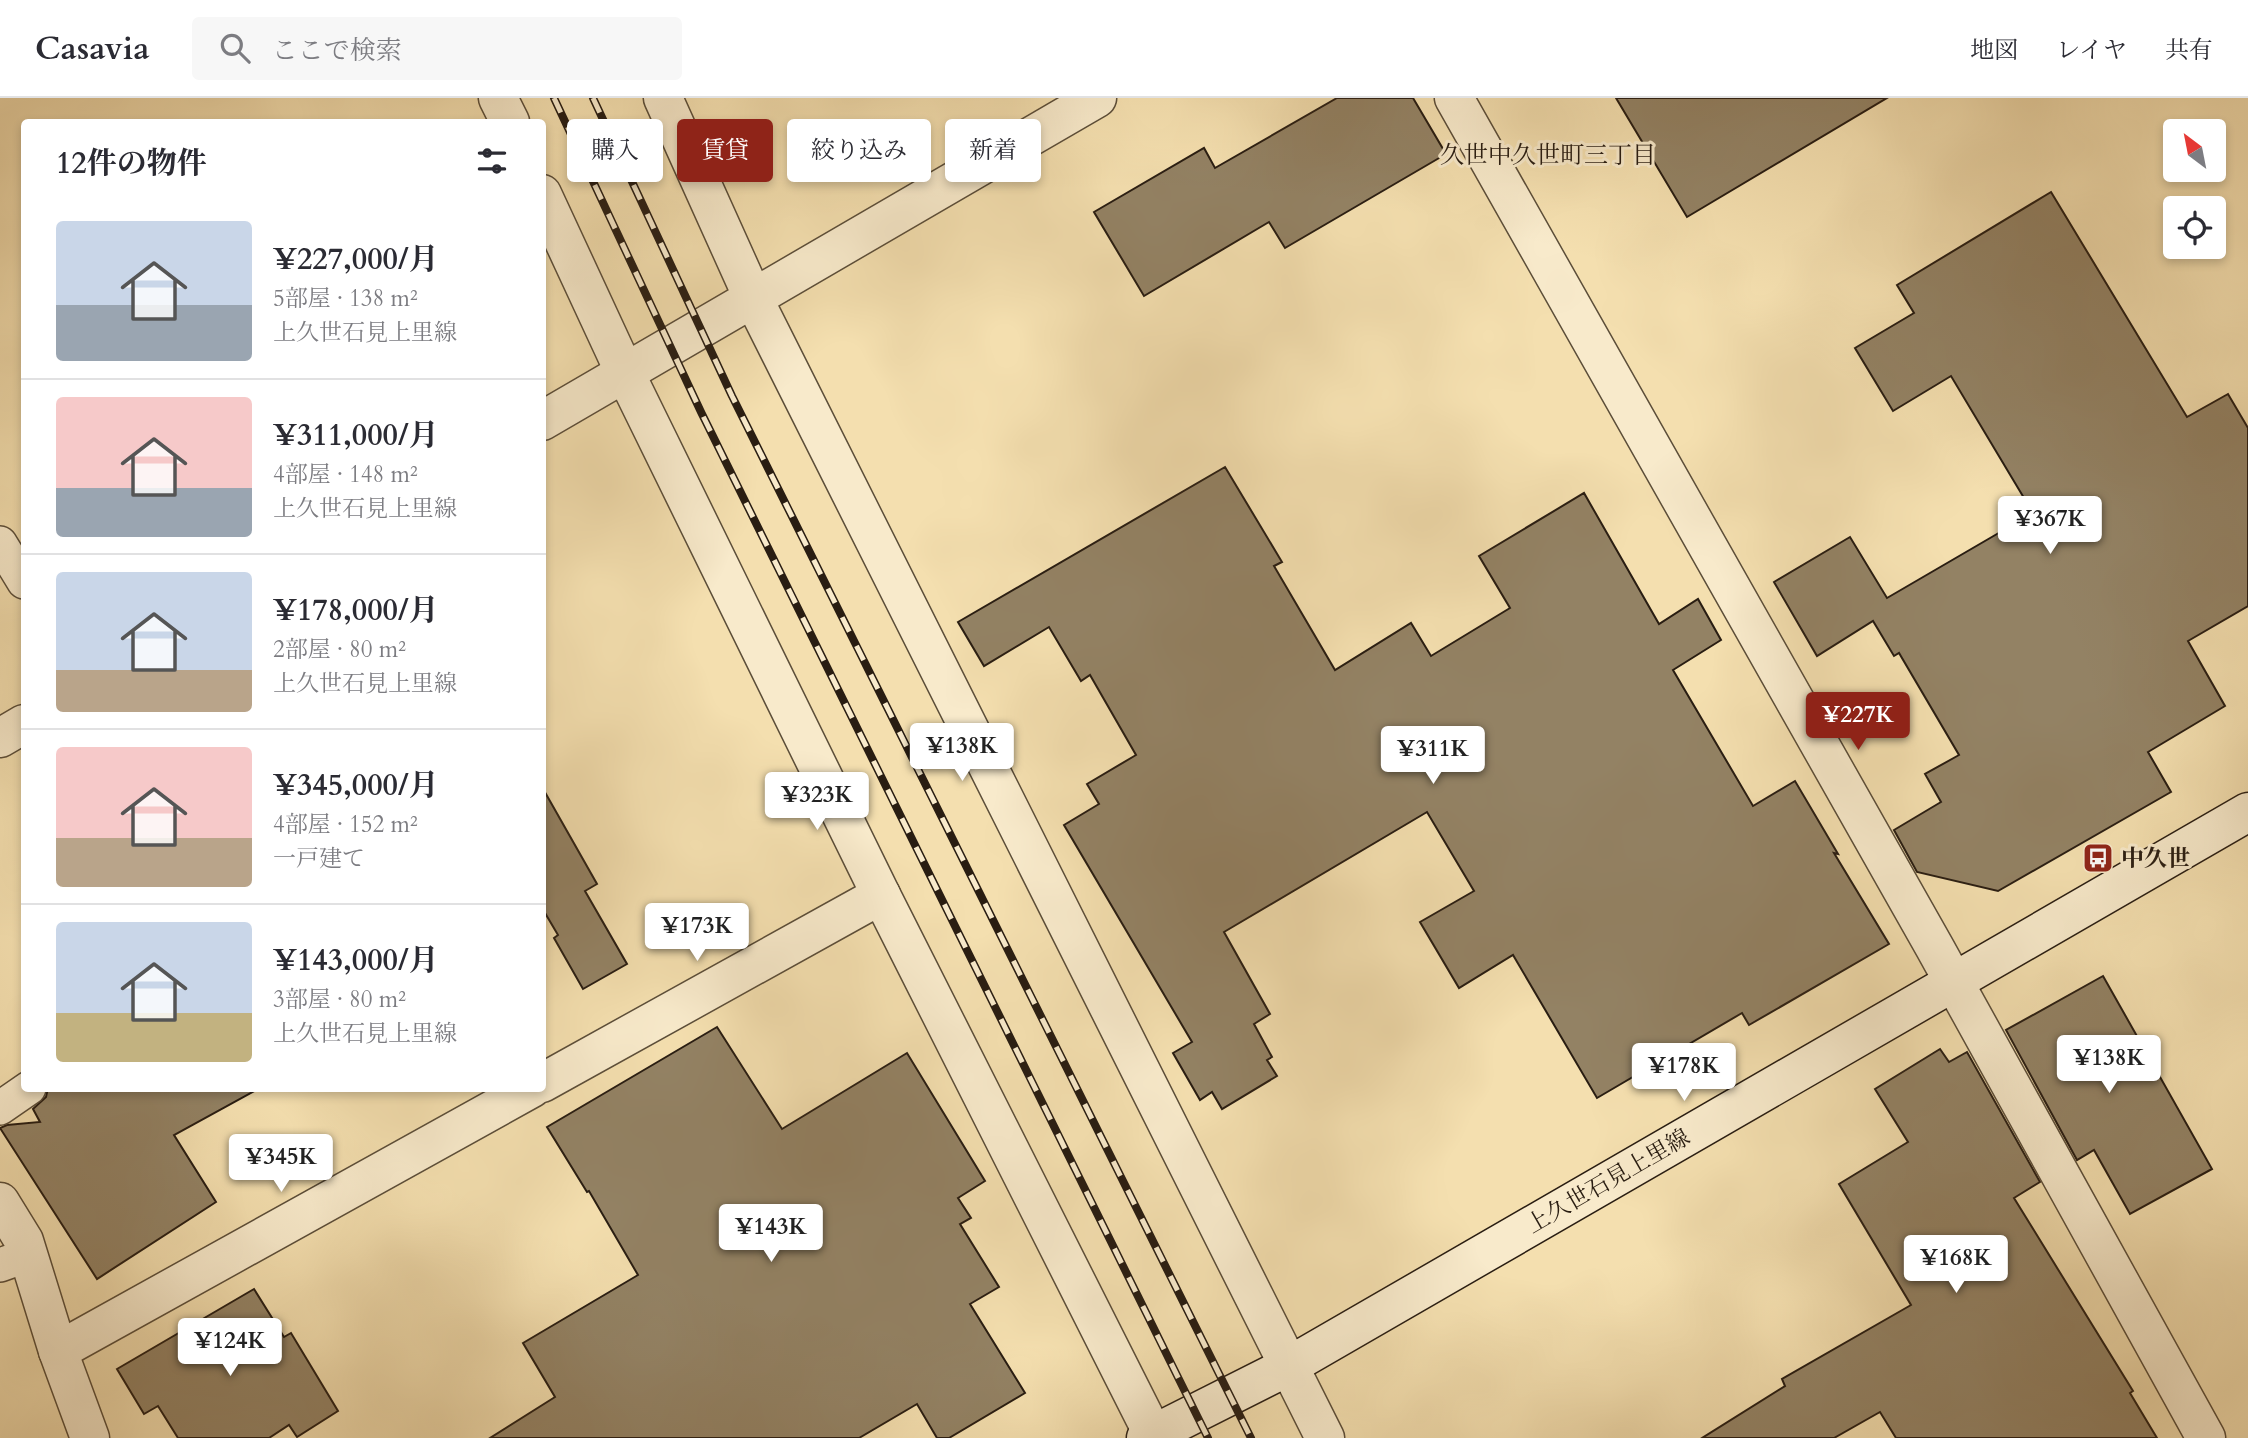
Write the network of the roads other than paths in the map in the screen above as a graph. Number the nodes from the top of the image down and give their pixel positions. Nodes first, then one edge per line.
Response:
1 (498, 98) edge
2 (663, 98) edge
3 (1097, 98) edge
4 (1454, 98) edge
5 (508, 119) edge
6 (546, 203) edge
7 (754, 300) junction
8 (625, 373) junction
9 (546, 419) edge
10 (0, 543) edge
11 (21, 577) edge
12 (21, 726) edge
13 (0, 738) edge
14 (2248, 812) edge
15 (881, 895) junction
16 (1953, 982) junction
17 (546, 1081) edge
18 (23, 1092) edge
19 (525, 1092) edge
20 (0, 1108) edge
21 (0, 1202) edge
22 (14, 1260) edge
23 (58, 1351) junction
24 (1287, 1367) junction
25 (1151, 1437) edge
26 (90, 1438) edge
27 (1325, 1438) edge
28 (2206, 1438) edge

1 - 5 street
2 - 7 street
3 - 7 street
4 - 16 street
6 - 8 street
7 - 8 street
7 - 24 street
8 - 9 street
8 - 15 street
10 - 11 lane
12 - 13 street
14 - 16 street, 上久世石見上里線
15 - 17 street
15 - 25 street
16 - 24 street, 上久世石見上里線
16 - 28 street
18 - 20 lane
19 - 23 street
21 - 22 street
22 - 23 street
23 - 26 street
24 - 25 street, 上久世石見上里線
24 - 27 street

